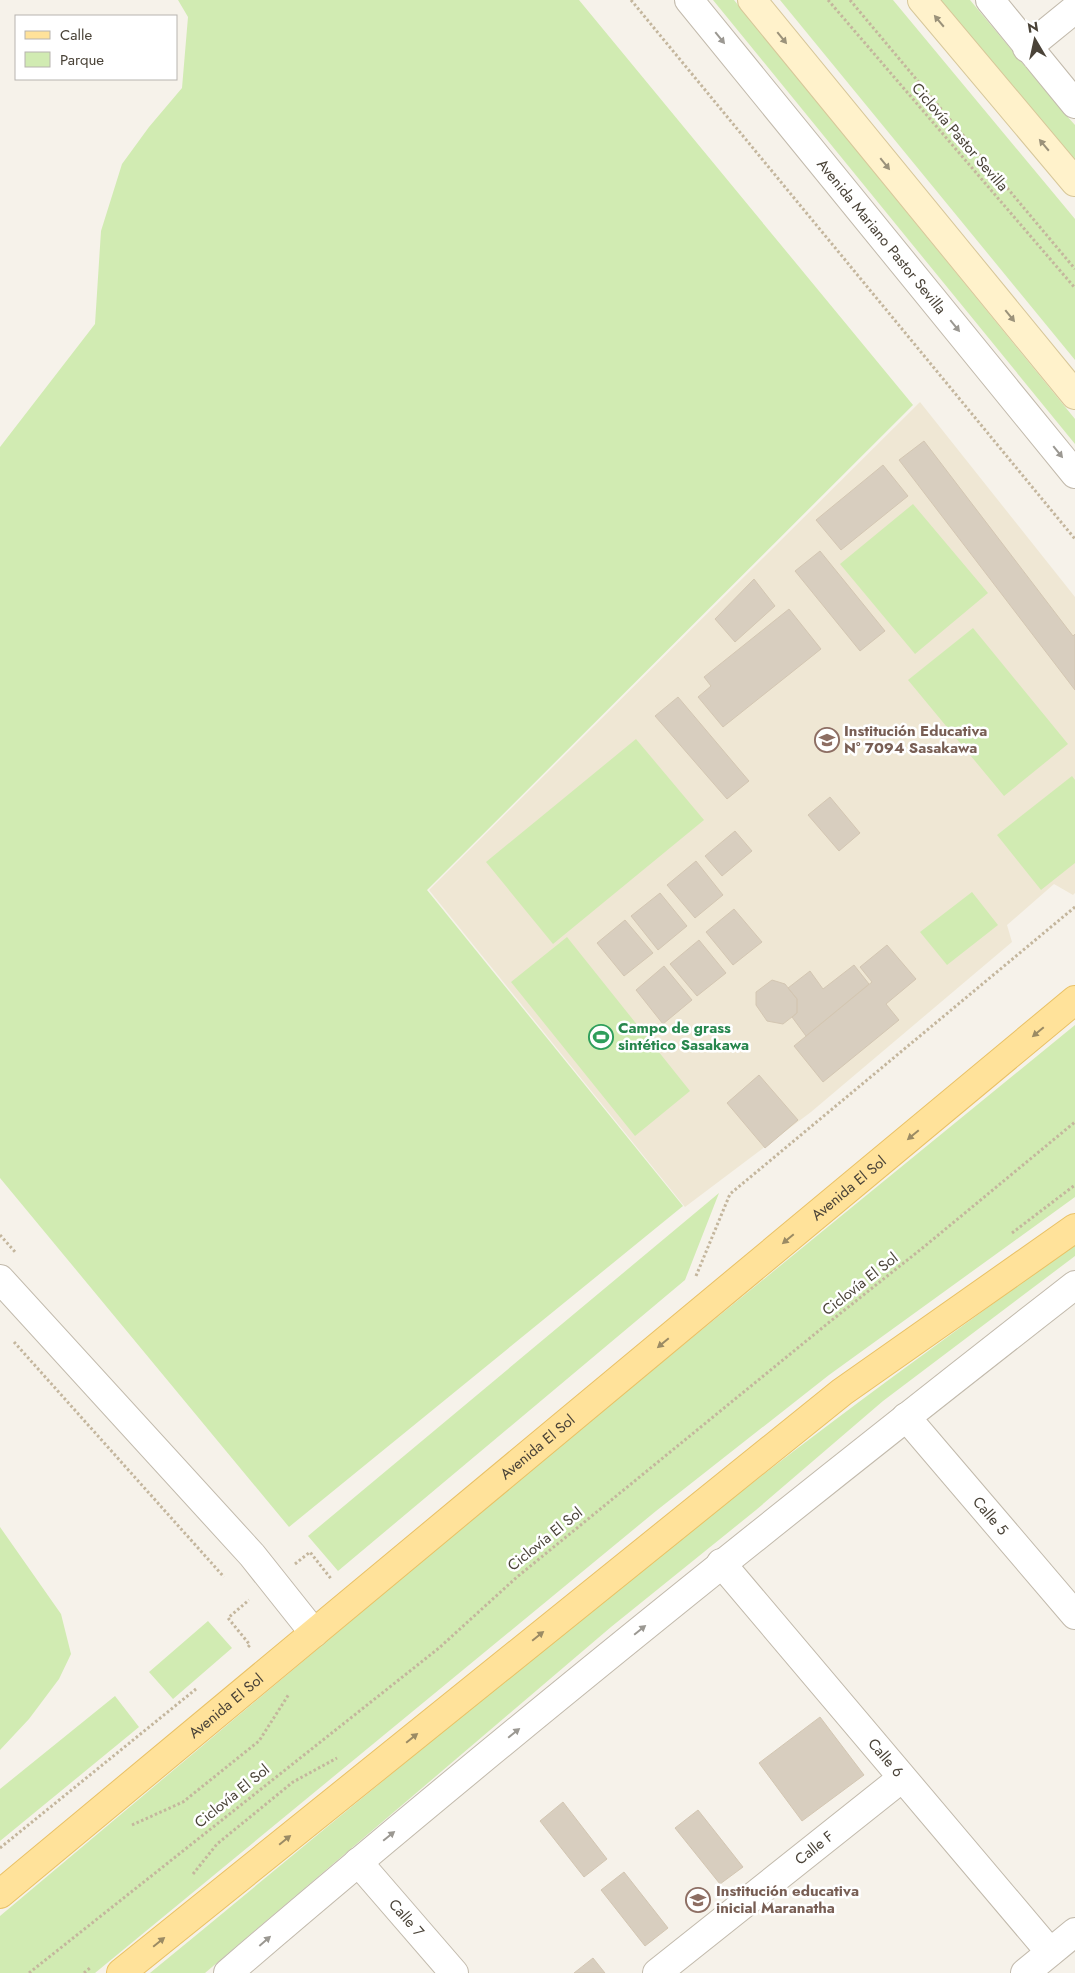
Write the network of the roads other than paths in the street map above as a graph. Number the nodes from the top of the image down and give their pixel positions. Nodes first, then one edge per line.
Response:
1 (689, 0) edge
2 (752, 0) edge
3 (922, 0) edge
4 (990, 0) edge
5 (1075, 9) edge
6 (1027, 48) junction
7 (1075, 104) edge
8 (1075, 182) edge
9 (1075, 395) edge
10 (1075, 474) edge
11 (1075, 1000) edge
12 (1075, 1228) edge
13 (0, 1279) edge
14 (1075, 1285) edge
15 (906, 1417) junction
16 (721, 1564) junction
17 (1075, 1615) edge
18 (314, 1632) junction
19 (902, 1778) junction
20 (358, 1862) junction
21 (0, 1894) edge
22 (1075, 1932) edge
23 (1050, 1952) junction
24 (121, 1973) edge
25 (228, 1973) edge
26 (454, 1973) edge
27 (657, 1973) edge
28 (1025, 1973) edge

1 -> 10 street, Avenida Mariano Pastor Sevilla
2 -> 9 main road
8 -> 3 main road
4 - 6 street
5 - 6 street
6 - 7 street
11 -> 18 main road, Avenida El Sol
24 -> 12 main road
13 - 18 street
14 - 15 street
15 - 16 street
15 - 17 street, Calle 5
16 - 19 street, Calle 6
20 -> 16 street
18 - 21 main road, Avenida El Sol
19 - 23 street, Calle 6
19 - 27 street, Calle F
25 -> 20 street
20 - 26 street, Calle 7
22 - 23 street
23 - 28 street

